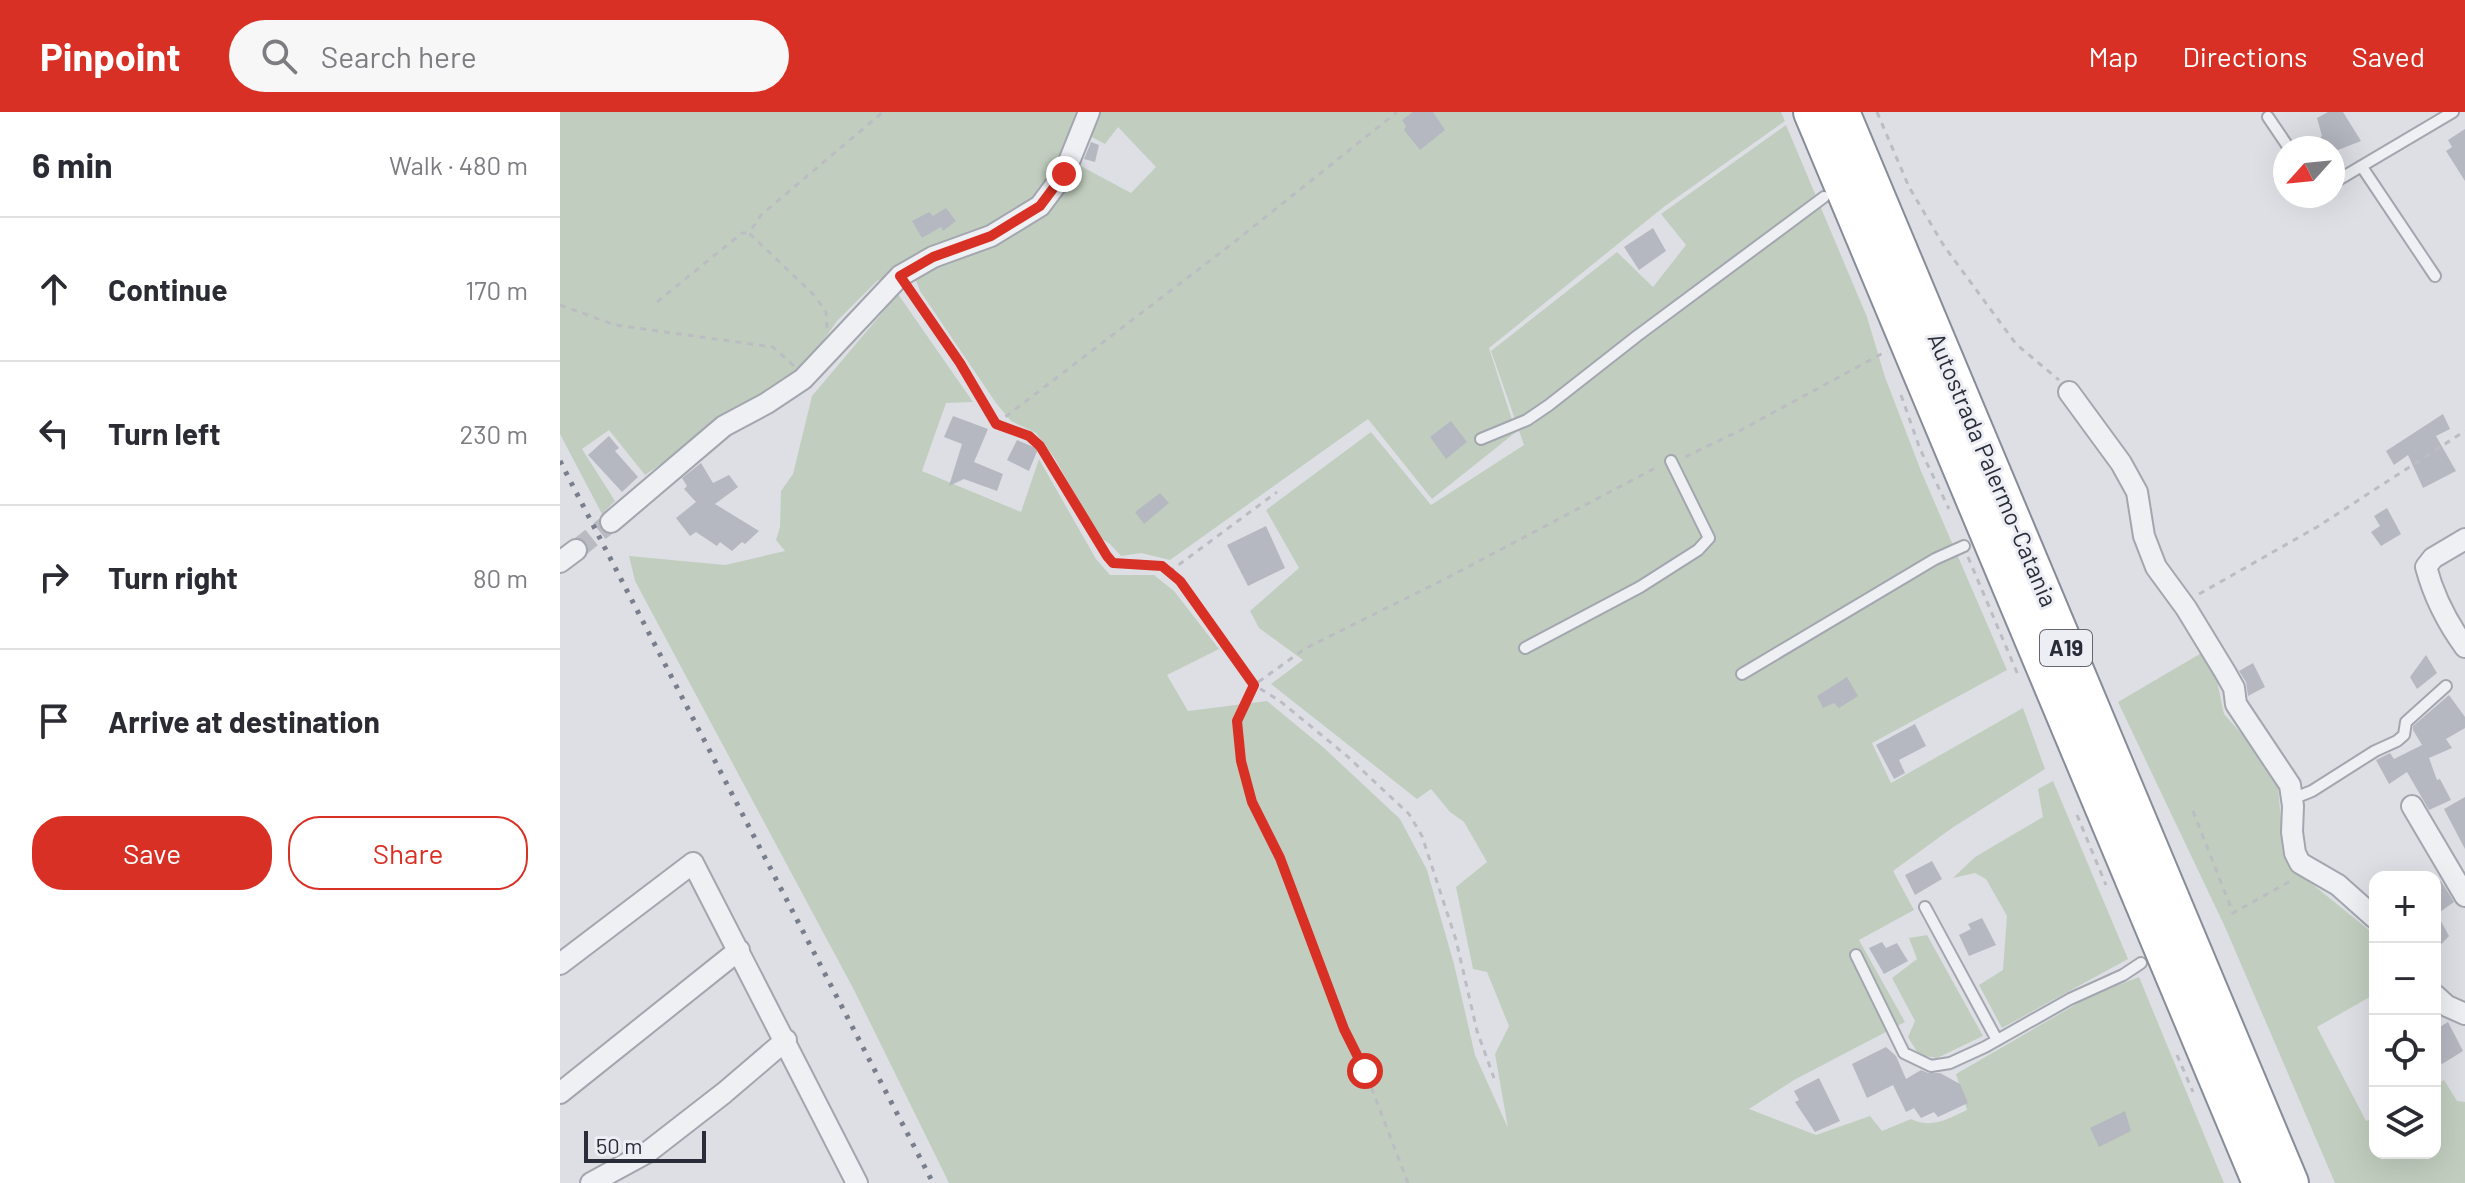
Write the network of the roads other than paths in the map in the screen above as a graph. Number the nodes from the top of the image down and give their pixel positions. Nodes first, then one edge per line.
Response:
1 (1089, 112) edge
2 (1812, 112) edge
3 (1841, 112) edge
4 (2453, 112) edge
5 (2268, 117) dead end
6 (2281, 136) edge
7 (2362, 167) junction
8 (2345, 176) edge
9 (1824, 197) dead end
10 (2435, 276) dead end
11 (2069, 392) road end
12 (1481, 439) dead end
13 (1671, 461) road end
14 (611, 522) tunnel mouth
15 (2465, 539) edge
16 (1964, 546) dead end
17 (2465, 647) edge
18 (1525, 648) dead end
19 (1742, 674) dead end
20 (2446, 686) dead end
21 (2292, 799) junction
22 (2412, 806) dead end
23 (2465, 896) edge
24 (1925, 907) dead end
25 (2369, 913) edge
26 (739, 950) junction
27 (1856, 955) dead end
28 (2141, 963) dead end
29 (560, 964) edge
30 (2441, 1000) edge
31 (2465, 1014) edge
32 (786, 1040) junction
33 (1997, 1040) junction
34 (560, 1093) edge
35 (591, 1183) edge
36 (857, 1183) edge
37 (2261, 1183) edge
38 (2290, 1183) edge

1 - 14 street
2 - 37 highway, Autostrada Palermo-Catania / A19
3 - 38 highway, Autostrada Palermo-Catania / A19
4 - 7 lane
5 - 6 lane
7 - 8 lane
7 - 10 lane
9 - 12 lane
11 - 21 street
13 - 18 lane
15 - 17 street
16 - 19 lane
20 - 21 lane
21 - 25 street
22 - 23 street
24 - 33 lane
26 - 29 street
26 - 32 street
26 - 34 street
27 - 33 lane
28 - 33 lane
30 - 31 street
32 - 35 street
32 - 36 street

